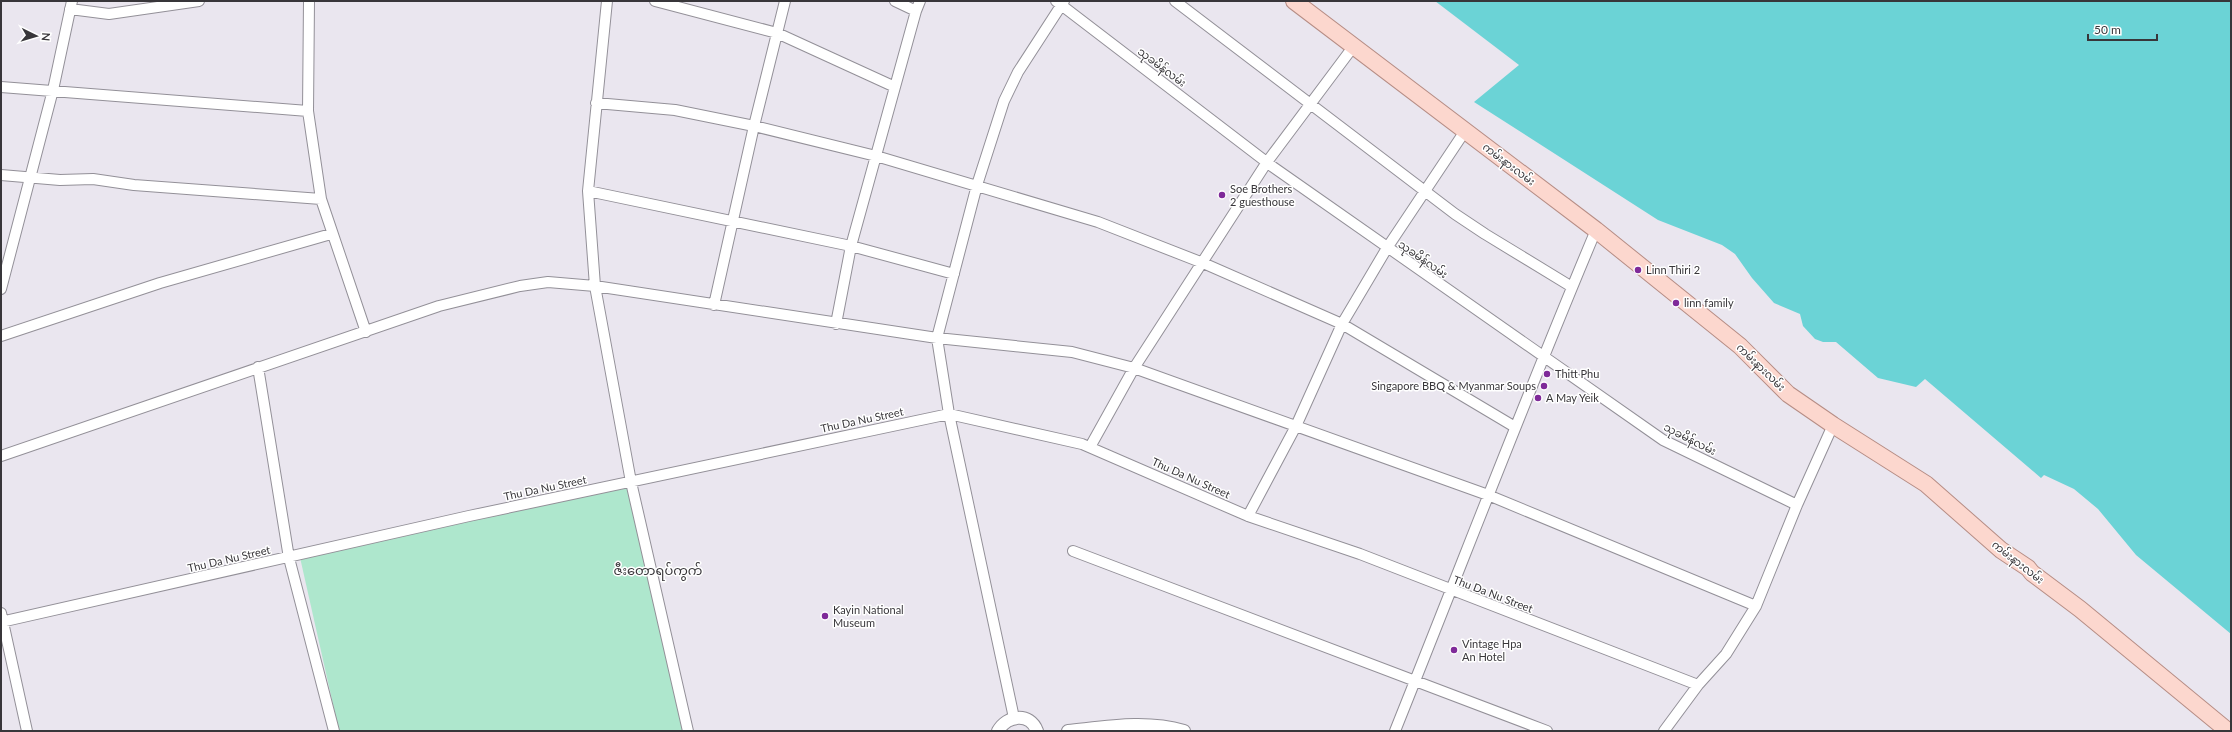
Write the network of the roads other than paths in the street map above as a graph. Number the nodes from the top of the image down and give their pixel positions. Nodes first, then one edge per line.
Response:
1 (199, 1) edge
2 (309, 1) edge
3 (607, 1) edge
4 (655, 1) edge
5 (785, 1) edge
6 (895, 1) edge
7 (920, 1) edge
8 (1176, 1) edge
9 (1294, 1) edge
10 (1060, 2) edge
11 (71, 5) edge
12 (916, 11) junction
13 (777, 33) junction
14 (1353, 47) junction
15 (1, 87) edge
16 (895, 87) junction
17 (53, 90) junction
18 (596, 103) junction
19 (1310, 105) junction
20 (308, 111) junction
21 (754, 126) junction
22 (1466, 131) junction
23 (876, 156) junction
24 (1267, 162) junction
25 (1, 175) edge
26 (30, 177) junction
27 (977, 185) junction
28 (588, 191) junction
29 (1425, 192) junction
30 (321, 199) junction
31 (732, 221) junction
32 (1596, 230) junction
33 (331, 234) junction
34 (851, 246) junction
35 (1387, 248) junction
36 (1203, 263) junction
37 (954, 274) junction
38 (595, 286) junction
39 (1572, 287) junction
40 (1, 289) edge
41 (714, 305) junction
42 (836, 324) junction
43 (1342, 324) junction
44 (366, 332) junction
45 (1, 336) edge
46 (937, 338) junction
47 (1542, 358) junction
48 (258, 367) junction
49 (1134, 368) junction
50 (949, 414) junction
51 (1833, 425) junction
52 (1296, 426) junction
53 (1515, 427) junction
54 (1090, 447) junction
55 (1, 456) edge
56 (631, 482) junction
57 (1488, 495) junction
58 (1797, 504) junction
59 (1248, 516) junction
60 (1073, 552) dead end
61 (289, 558) junction
62 (1452, 591) junction
63 (1756, 606) junction
64 (2, 619) edge
65 (1416, 680) junction
66 (1698, 685) junction
67 (1014, 718) junction
68 (27, 731) edge
69 (334, 731) edge
70 (688, 731) edge
71 (997, 731) edge
72 (1037, 731) edge
73 (1068, 731) edge
74 (1184, 731) edge
75 (1395, 731) edge
76 (1547, 731) edge
77 (1664, 731) edge
78 (2228, 731) edge

1 - 11 street
2 - 20 street
3 - 18 street
4 - 13 street
5 - 13 street
6 - 12 street
7 - 12 street
8 - 19 street
9 - 14 main road, ကမ်းနားလမ်း
10 - 24 street, သုခမိန်လမ်း
10 - 27 street
11 - 17 street
12 - 16 street
13 - 16 street
13 - 21 street
14 - 19 street
14 - 22 main road, ကမ်းနားလမ်း
15 - 17 street
16 - 23 street
17 - 20 street
17 - 26 street
18 - 21 street
18 - 28 street
19 - 24 street
19 - 29 street
20 - 30 street
21 - 23 street
21 - 31 street
22 - 29 street
22 - 32 main road, ကမ်းနားလမ်း
23 - 27 street
23 - 34 street
24 - 35 street, သုခမိန်လမ်း
24 - 36 street
25 - 26 street
26 - 30 street
26 - 40 street
27 - 36 street
27 - 37 street
28 - 31 street
28 - 38 street
29 - 35 street
29 - 39 street
30 - 33 street
31 - 34 street
31 - 41 street
32 - 39 street
32 - 51 main road, ကမ်းနားလမ်း
33 - 44 street
33 - 45 street
34 - 37 street
34 - 42 street
35 - 43 street
35 - 47 street, သုခမိန်လမ်း
36 - 43 street
36 - 49 street
37 - 46 street
38 - 41 street
38 - 44 street
38 - 56 street
39 - 47 street
41 - 42 street
42 - 46 street
43 - 52 street
43 - 53 street
44 - 48 street
46 - 49 street
46 - 50 street
47 - 53 street
47 - 58 street, သုခမိန်လမ်း
48 - 55 street
48 - 61 street
49 - 52 street
49 - 54 street
50 - 54 street, Thu Da Nu Street
50 - 56 street, Thu Da Nu Street
50 - 67 street
51 - 58 street
51 - 78 main road, ကမ်းနားလမ်း
52 - 57 street
52 - 59 street
53 - 57 street
54 - 59 street, Thu Da Nu Street
56 - 61 street, Thu Da Nu Street
56 - 70 street
57 - 62 street
57 - 63 street
58 - 63 street
59 - 62 street, Thu Da Nu Street
60 - 65 street
61 - 64 street, Thu Da Nu Street
61 - 69 street
62 - 65 street
62 - 66 street, Thu Da Nu Street
63 - 66 street
64 - 68 street
65 - 75 street
65 - 76 street
66 - 77 street
67 - 71 street
67 - 72 street
73 - 74 street

